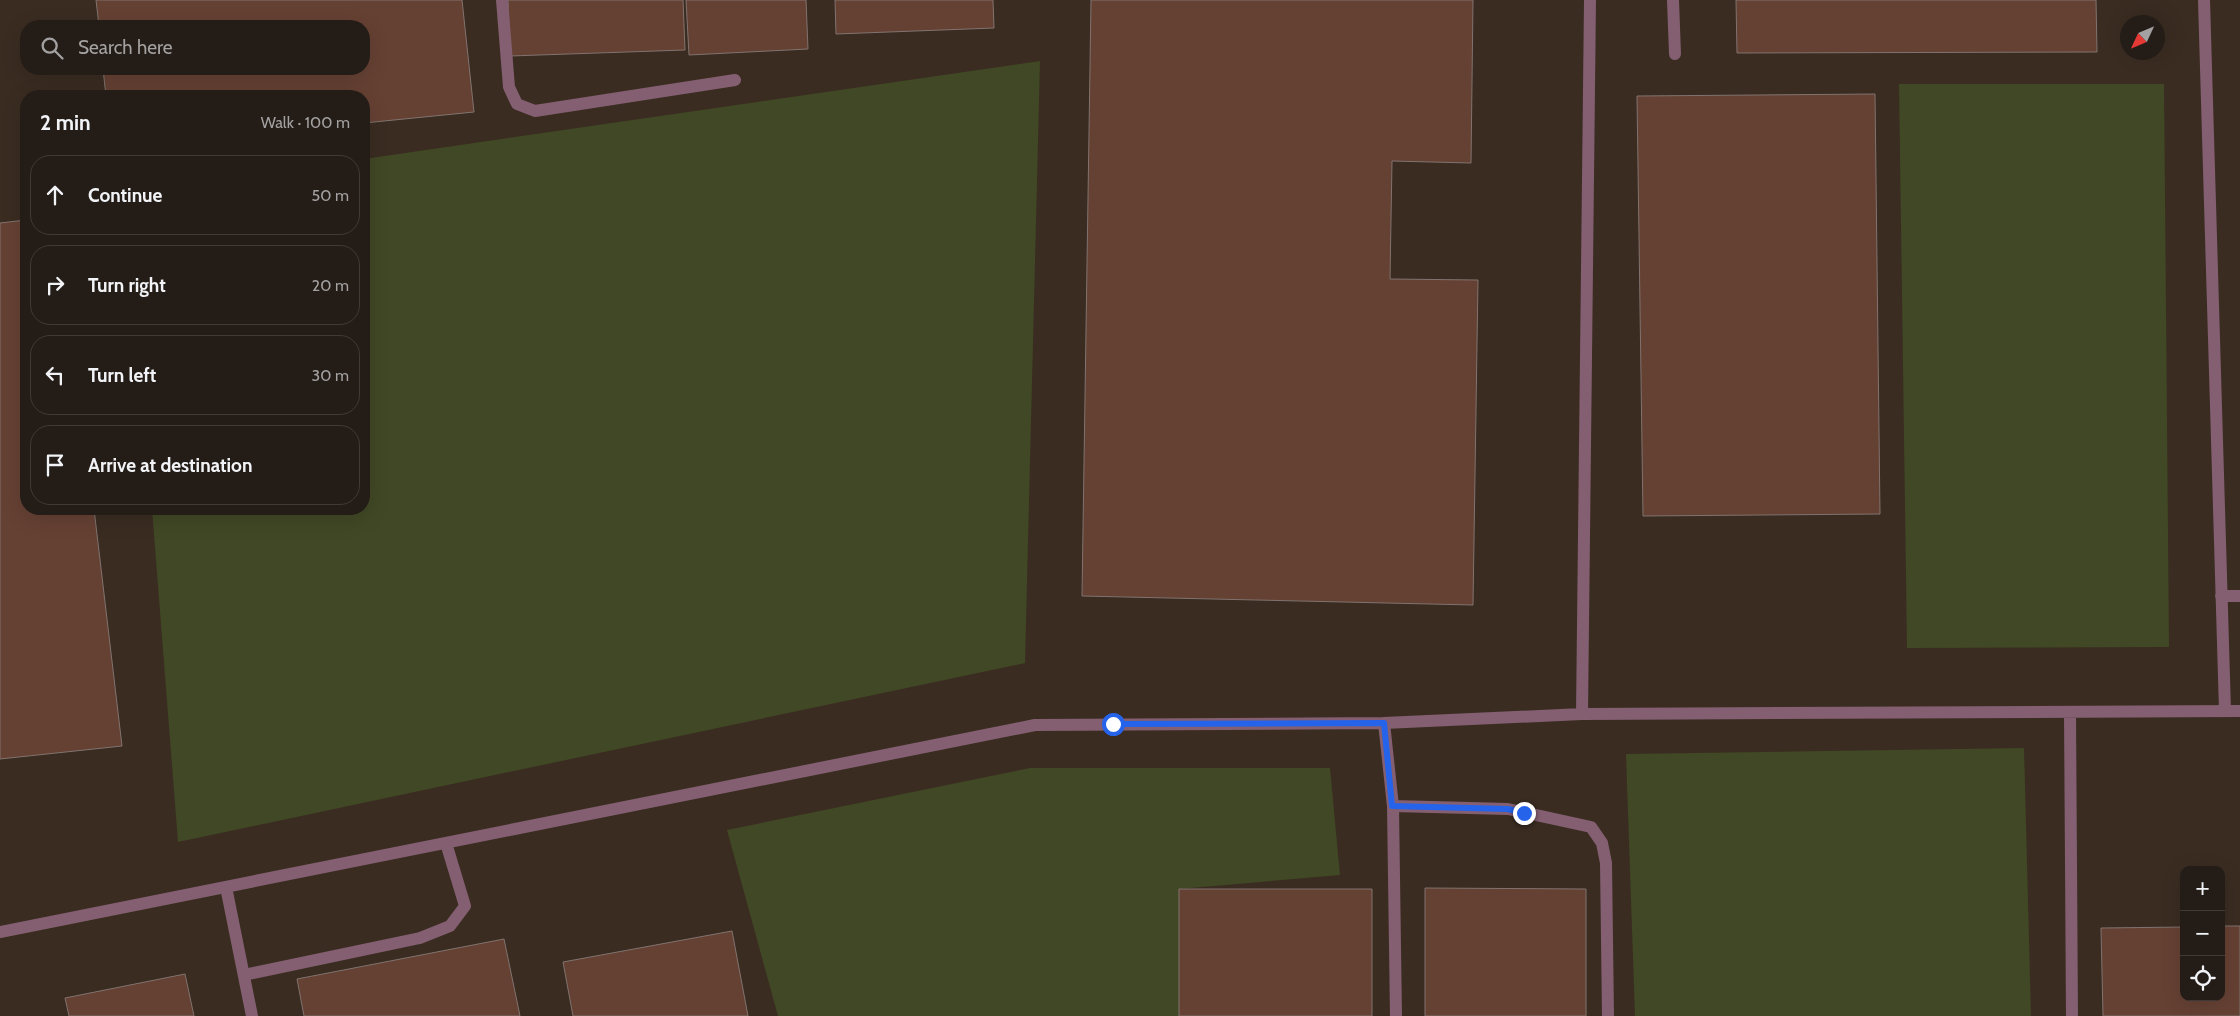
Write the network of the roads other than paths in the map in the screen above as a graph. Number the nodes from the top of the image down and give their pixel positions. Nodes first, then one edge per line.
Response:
1 (502, 0) edge
2 (1590, 0) edge
3 (1673, 0) edge
4 (2204, 0) edge
5 (1675, 54) dead end
6 (735, 80) dead end
7 (2221, 596) junction
8 (2240, 596) edge
9 (2226, 711) junction
10 (2240, 711) edge
11 (2070, 712) junction
12 (1582, 714) junction
13 (1384, 723) junction
14 (1392, 806) junction
15 (446, 843) junction
16 (226, 887) junction
17 (0, 932) edge
18 (244, 975) junction
19 (252, 1016) edge
20 (1396, 1016) edge
21 (1608, 1016) edge
22 (2072, 1016) edge

1 - 6 street
2 - 12 street
3 - 5 street
4 - 7 street
7 - 8 street
7 - 9 street
9 - 10 street
9 - 11 street
11 - 12 street
11 - 22 street
12 - 13 street
13 - 14 street
13 - 15 street
14 - 20 street
14 - 21 street
15 - 16 street
15 - 18 street
16 - 17 street
16 - 18 street
18 - 19 street

